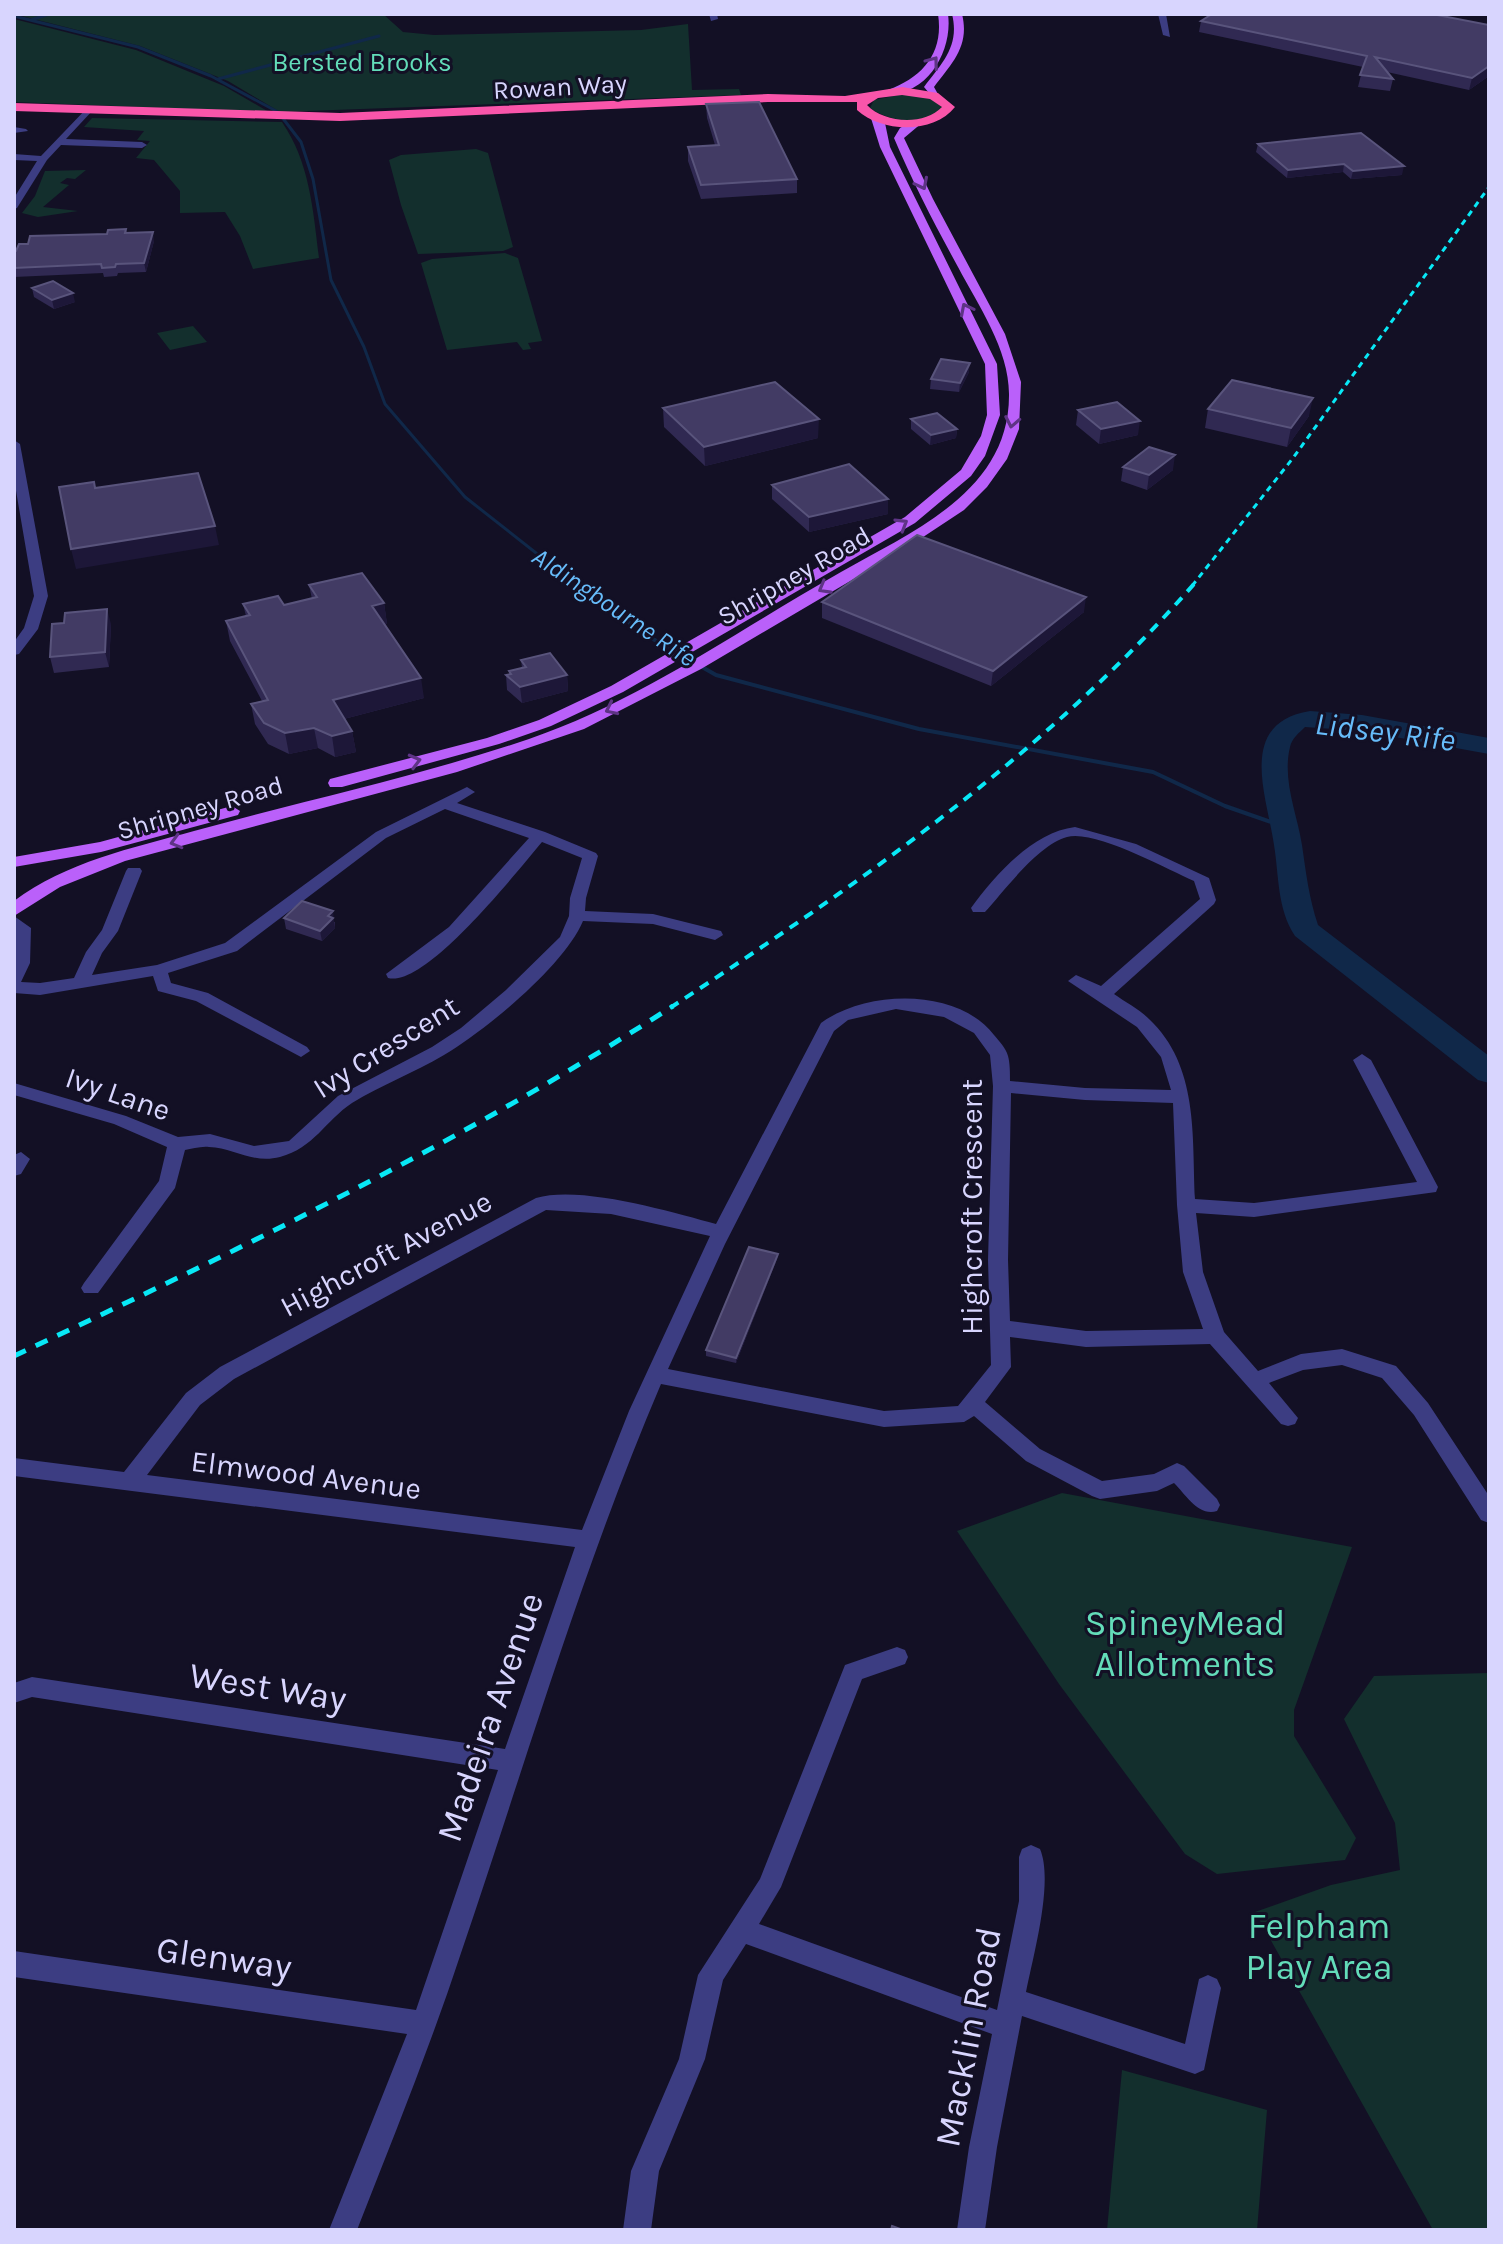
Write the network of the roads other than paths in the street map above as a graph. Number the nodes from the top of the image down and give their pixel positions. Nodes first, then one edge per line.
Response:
1 (943, 14) edge
2 (957, 14) edge
3 (1162, 14) edge
4 (1167, 35) dead end
5 (891, 92) junction
6 (872, 96) junction
7 (934, 96) junction
8 (821, 100) junction
9 (14, 107) edge
10 (88, 110) junction
11 (868, 114) junction
12 (918, 122) junction
13 (59, 142) junction
14 (109, 144) junction
15 (142, 145) dead end
16 (98, 155) dead end
17 (14, 157) edge
18 (43, 159) junction
19 (14, 206) edge
20 (14, 444) edge
21 (14, 651) edge
22 (467, 792) dead end
23 (445, 804) junction
24 (540, 835) junction
25 (14, 862) edge
26 (134, 871) dead end
27 (979, 908) dead end
28 (14, 910) edge
29 (577, 916) junction
30 (14, 921) edge
31 (715, 935) dead end
32 (159, 970) junction
33 (394, 974) dead end
34 (14, 980) edge
35 (1076, 981) dead end
36 (81, 982) junction
37 (14, 987) edge
38 (1103, 994) junction
39 (301, 1051) dead end
40 (1362, 1060) dead end
41 (1002, 1086) junction
42 (14, 1089) edge
43 (1182, 1097) junction
44 (177, 1144) junction
45 (1186, 1205) junction
46 (721, 1232) junction
47 (91, 1288) dead end
48 (1000, 1328) junction
49 (1215, 1336) junction
50 (657, 1375) junction
51 (1254, 1381) junction
52 (973, 1403) junction
53 (1288, 1418) dead end
54 (14, 1467) edge
55 (129, 1482) junction
56 (1209, 1505) dead end
57 (1489, 1514) edge
58 (590, 1540) junction
59 (897, 1657) dead end
60 (14, 1693) edge
61 (511, 1761) junction
62 (1031, 1857) dead end
63 (741, 1930) junction
64 (14, 1964) edge
65 (1208, 1988) dead end
66 (1012, 2000) junction
67 (424, 2024) junction
68 (1007, 2027) junction
69 (343, 2230) edge
70 (637, 2230) edge
71 (971, 2230) edge

5 -> 1 main road
2 - 7 main road
3 - 4 street
5 - 6 highway, Rowan Way
5 - 7 highway, Rowan Way
6 - 8 highway, Rowan Way
6 - 11 highway
7 - 12 highway
8 - 10 highway, Rowan Way
8 - 11 highway, Rowan Way
9 - 10 highway, Rowan Way
10 - 13 street
11 - 12 highway, Rowan Way
25 -> 11 main road, Shripney Road
12 -> 28 main road, Shripney Road
13 - 14 street
13 - 18 street
14 - 15 street
14 - 16 street
17 - 18 street
18 - 19 street
20 - 21 street
22 - 23 street
23 - 24 street
23 - 32 street
24 - 29 street, Ivy Crescent
24 - 33 street
26 - 36 street
27 - 38 street
29 - 31 street
29 - 44 street, Ivy Crescent
30 - 34 street
32 - 36 street
32 - 39 street
35 - 38 street
36 - 37 street
38 - 43 street
40 - 45 street
41 - 43 street
41 - 46 street, Highcroft Crescent
41 - 48 street, Highcroft Crescent
42 - 44 street, Ivy Lane
43 - 45 street
44 - 47 street, Ivy Lane
45 - 49 street
46 - 50 street, Madeira Avenue
46 - 55 street, Highcroft Avenue
48 - 49 street
48 - 52 street, Highcroft Crescent
49 - 51 street
50 - 52 street
50 - 58 street, Madeira Avenue
51 - 53 street
51 - 57 street
52 - 56 street
54 - 55 street, Elmwood Avenue
55 - 58 street, Elmwood Avenue
58 - 61 street, Madeira Avenue
59 - 63 street
60 - 61 street, West Way
61 - 67 street, Madeira Avenue
62 - 66 street, Macklin Road
63 - 68 street
63 - 70 street
64 - 67 street, Glenway
65 - 66 street
66 - 68 street, Macklin Road
67 - 69 street, Madeira Avenue
68 - 71 street, Macklin Road

